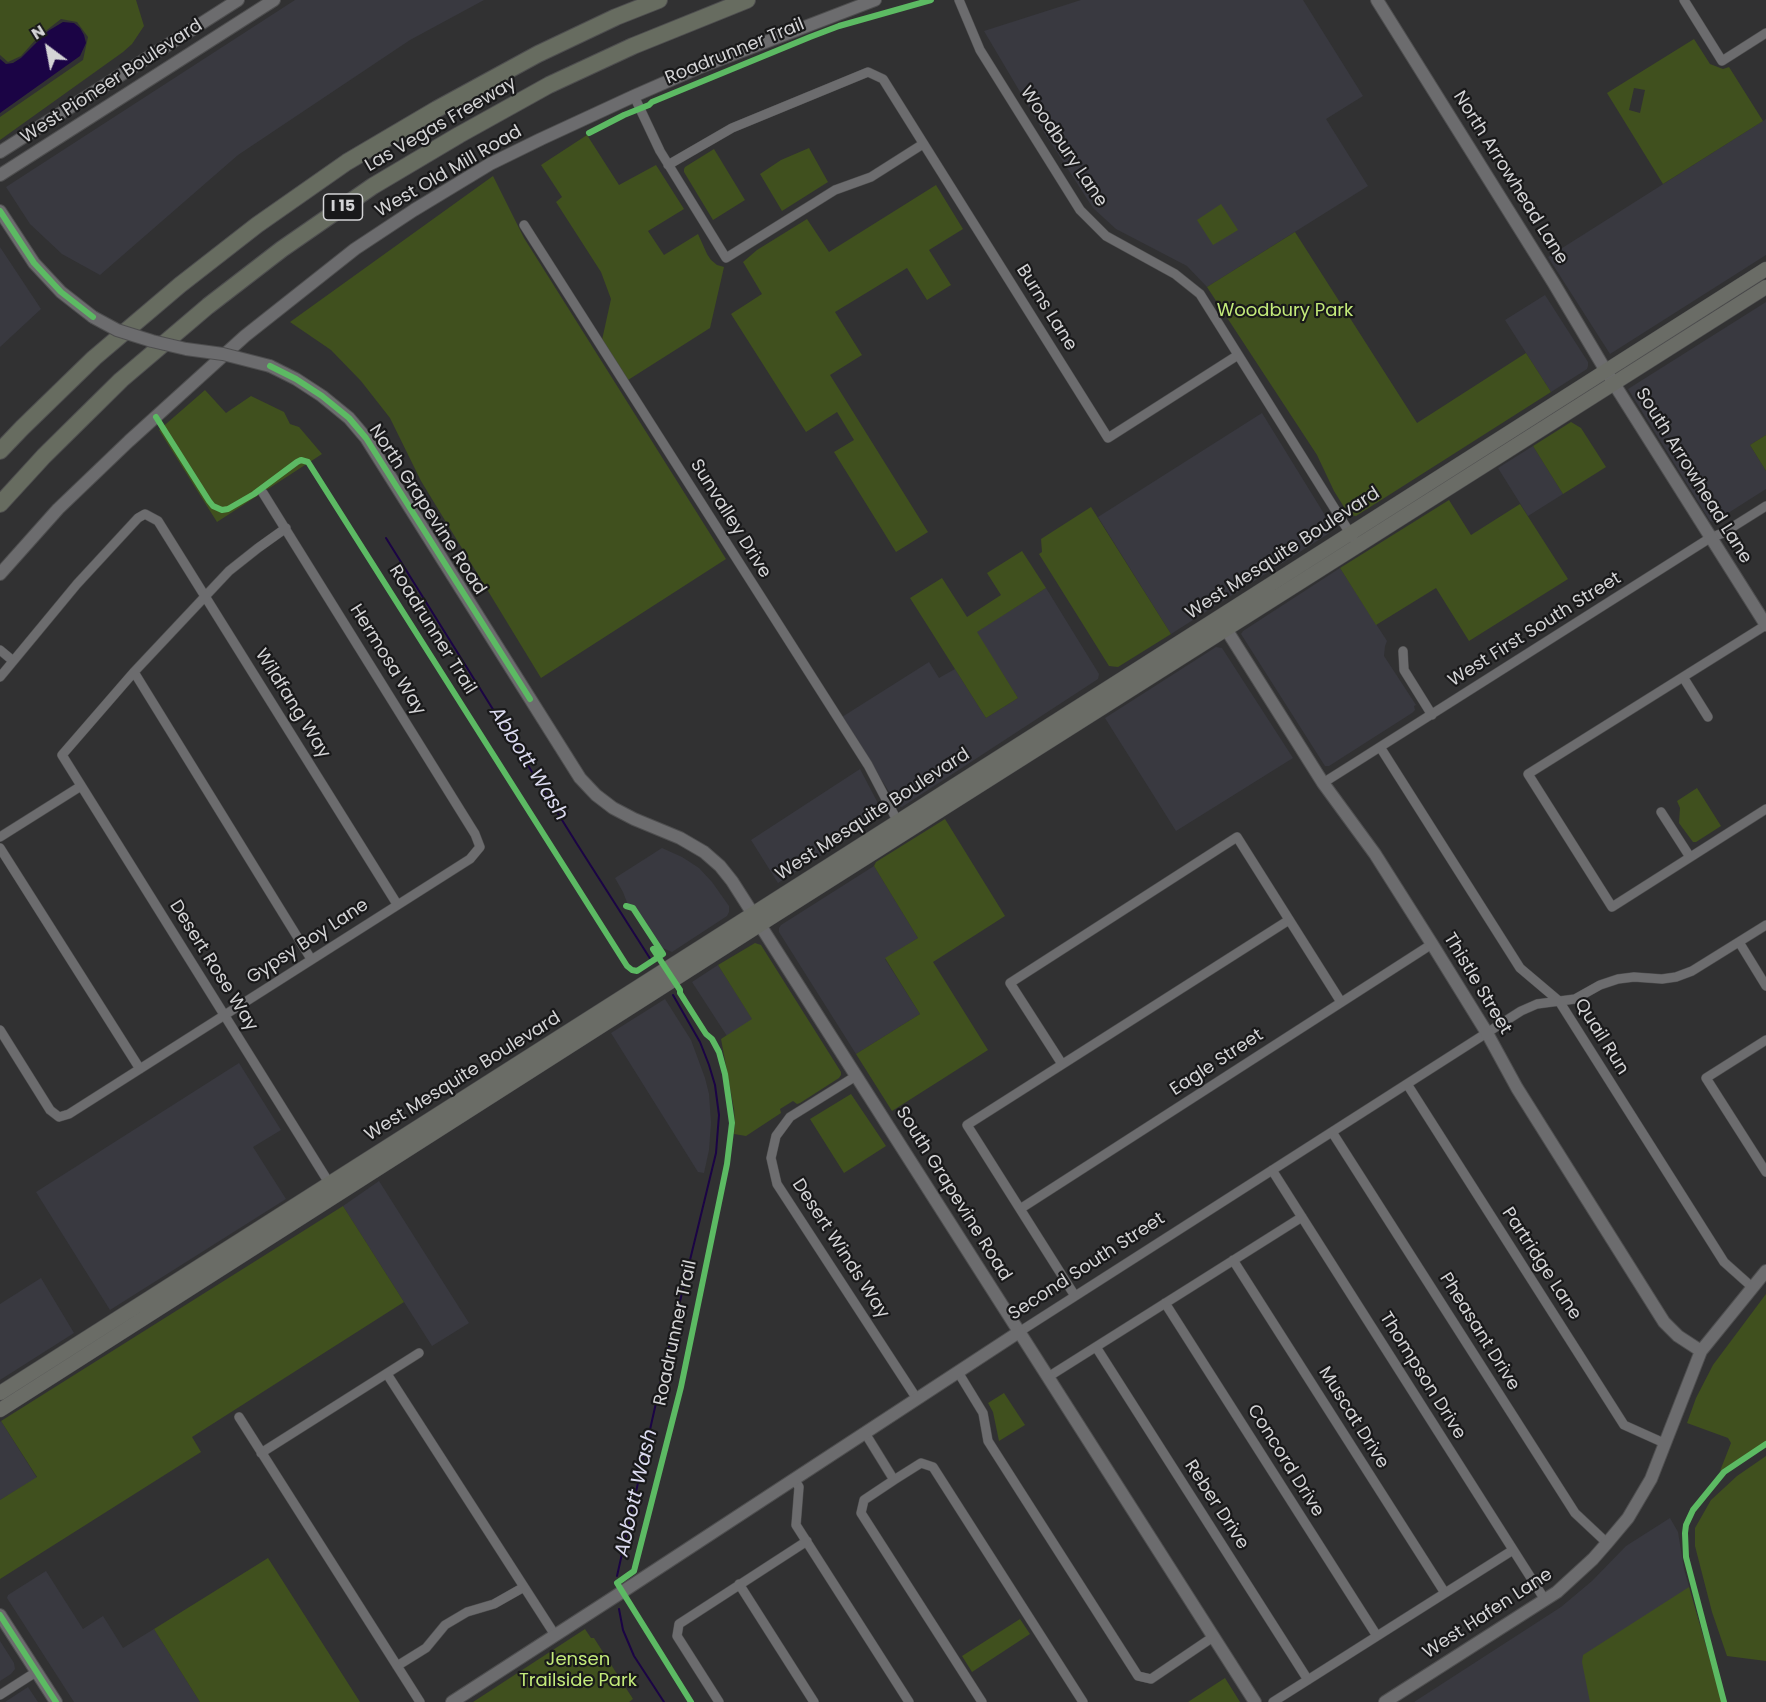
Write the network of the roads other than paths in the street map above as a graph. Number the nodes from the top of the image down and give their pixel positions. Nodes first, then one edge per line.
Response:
1 (238, 0) edge
2 (274, 0) edge
3 (658, 0) edge
4 (747, 0) edge
5 (875, 0) edge
6 (959, 0) edge
7 (1377, 0) edge
8 (1684, 0) edge
9 (1766, 33) edge
10 (634, 96) junction
11 (923, 144) junction
12 (0, 152) edge
13 (668, 165) junction
14 (0, 175) edge
15 (0, 211) edge
16 (524, 225) dead end
17 (1766, 269) edge
18 (1766, 287) edge
19 (1238, 355) junction
20 (1610, 377) junction
21 (0, 451) edge
22 (263, 493) dead end
23 (0, 504) edge
24 (1766, 506) edge
25 (286, 528) junction
26 (1349, 533) junction
27 (1710, 538) junction
28 (1357, 546) junction
29 (0, 574) edge
30 (205, 595) junction
31 (1218, 617) junction
32 (1766, 625) edge
33 (1226, 629) junction
34 (0, 650) edge
35 (1403, 651) dead end
36 (12, 660) junction
37 (134, 672) junction
38 (0, 677) edge
39 (1683, 677) junction
40 (1432, 715) junction
41 (1708, 717) dead end
42 (1380, 747) junction
43 (971, 782) junction
44 (1323, 783) junction
45 (81, 786) junction
46 (1766, 809) edge
47 (1661, 812) dead end
48 (897, 821) junction
49 (905, 833) junction
50 (0, 837) edge
51 (480, 847) joint
52 (0, 848) edge
53 (1690, 857) junction
54 (397, 904) junction
55 (757, 919) junction
56 (1289, 920) junction
57 (1766, 925) edge
58 (1739, 942) junction
59 (1432, 944) junction
60 (311, 959) junction
61 (1766, 986) edge
62 (1559, 1001) junction
63 (1341, 1002) junction
64 (225, 1016) junction
65 (0, 1030) edge
66 (1487, 1033) junction
67 (1766, 1040) edge
68 (541, 1057) junction
69 (1062, 1064) junction
70 (140, 1070) junction
71 (856, 1076) junction
72 (1407, 1084) junction
73 (1332, 1132) junction
74 (1272, 1170) junction
75 (1766, 1172) edge
76 (329, 1183) junction
77 (337, 1195) junction
78 (1020, 1209) junction
79 (1302, 1217) junction
80 (1233, 1260) junction
81 (1766, 1270) edge
82 (1752, 1287) junction
83 (1075, 1296) junction
84 (1165, 1303) junction
85 (1019, 1332) junction
86 (1096, 1347) junction
87 (1701, 1351) junction
88 (419, 1353) dead end
89 (958, 1372) junction
90 (387, 1374) junction
91 (1048, 1377) junction
92 (0, 1393) edge
93 (917, 1399) junction
94 (0, 1410) edge
95 (239, 1417) dead end
96 (865, 1433) junction
97 (1664, 1443) junction
98 (261, 1453) junction
99 (794, 1479) junction
100 (894, 1480) junction
101 (807, 1541) junction
102 (1608, 1543) junction
103 (1513, 1550) junction
104 (739, 1584) junction
105 (524, 1587) junction
106 (1445, 1593) junction
107 (1545, 1600) junction
108 (0, 1615) edge
109 (555, 1635) junction
110 (1377, 1636) junction
111 (1213, 1637) junction
112 (397, 1666) junction
113 (36, 1672) junction
114 (1308, 1680) junction
115 (0, 1695) edge
116 (56, 1702) edge
117 (420, 1702) edge
118 (452, 1702) edge
119 (719, 1702) edge
120 (814, 1702) edge
121 (909, 1702) edge
122 (982, 1702) edge
123 (1083, 1702) edge
124 (1255, 1702) edge
125 (1274, 1702) edge
126 (1385, 1702) edge

1 - 12 street, West Pioneer Boulevard
2 - 14 street, West Pioneer Boulevard
3 - 21 highway, Las Vegas Freeway / I 15
4 - 23 highway, Las Vegas Freeway / I 15
5 - 10 street, West Old Mill Road
6 - 19 street, Woodbury Lane
7 - 20 street, North Arrowhead Lane
8 - 9 street
10 - 13 street
10 - 29 street, West Old Mill Road
11 - 13 street, Burns Lane
11 - 13 street
11 - 19 street, Burns Lane
15 - 55 street, North Grapevine Road, bridge
16 - 48 street, Sunvalley Drive
17 - 20 main road, West Mesquite Boulevard
18 - 20 main road, West Mesquite Boulevard
19 - 26 street, Woodbury Lane
20 - 26 main road, West Mesquite Boulevard
20 - 27 street, South Arrowhead Lane
20 - 28 main road, West Mesquite Boulevard
22 - 25 street, Hermosa Way
24 - 27 street, West First South Street
25 - 30 street
25 - 51 street, Hermosa Way
26 - 28 street, Woodbury Lane
26 - 31 main road, West Mesquite Boulevard
27 - 32 street, South Arrowhead Lane
27 - 40 street, West First South Street
28 - 33 main road, West Mesquite Boulevard
30 - 36 street, Wildfang Way
30 - 37 street
30 - 54 street, Wildfang Way
31 - 33 main road
31 - 43 main road, West Mesquite Boulevard
32 - 39 street
33 - 43 main road, West Mesquite Boulevard
33 - 44 street, Thistle Street
34 - 36 street
35 - 40 street
36 - 38 street
37 - 45 street, Desert Rose Way
37 - 60 street
39 - 41 street
39 - 53 street
40 - 42 street, West First South Street
42 - 44 street, West First South Street
42 - 62 street, Quail Run
43 - 48 main road, West Mesquite Boulevard
43 - 49 main road, West Mesquite Boulevard
44 - 59 street, Thistle Street
45 - 50 street
45 - 64 street, Desert Rose Way
46 - 53 street
47 - 53 street
48 - 49 street, Sunvalley Drive
48 - 55 main road, West Mesquite Boulevard
49 - 55 main road, West Mesquite Boulevard
51 - 54 street, Gypsy Boy Lane
52 - 70 street
54 - 60 street, Gypsy Boy Lane
55 - 68 main road, West Mesquite Boulevard
55 - 71 street, South Grapevine Road
56 - 63 street
56 - 69 street
56 - 69 street
57 - 58 street, Second South Street
58 - 61 street
58 - 62 street, Second South Street
59 - 63 street, Eagle Street
59 - 66 street, Thistle Street
60 - 64 street, Gypsy Boy Lane
62 - 66 street, Second South Street
62 - 82 street, Quail Run
63 - 78 street, Eagle Street
64 - 70 street, Gypsy Boy Lane
64 - 76 street, Desert Rose Way
65 - 70 street, Gypsy Boy Lane
66 - 72 street, Second South Street
66 - 87 street, Thistle Street
67 - 75 street
68 - 76 main road, West Mesquite Boulevard
68 - 77 main road, West Mesquite Boulevard
69 - 78 street
71 - 85 street, South Grapevine Road
71 - 93 street, Desert Winds Way
72 - 73 street, Second South Street
72 - 97 street, Partridge Lane
73 - 74 street, Second South Street
73 - 102 street, Pheasant Drive
74 - 79 street, Thompson Drive
74 - 83 street, Second South Street
76 - 77 street, Desert Rose Way
76 - 92 main road, West Mesquite Boulevard
77 - 94 main road, West Mesquite Boulevard
78 - 83 street
79 - 80 street
79 - 103 street, Thompson Drive
80 - 84 street
80 - 106 street, Muscat Drive
81 - 82 street, West Hafen Lane
82 - 87 street, West Hafen Lane
83 - 85 street, Second South Street
84 - 86 street
84 - 110 street, Concord Drive
85 - 89 street, Second South Street
85 - 91 street, South Grapevine Road
86 - 91 street
86 - 114 street, Reber Drive
87 - 97 street, West Hafen Lane
88 - 90 street
89 - 93 street, Second South Street
89 - 111 street
90 - 98 street
90 - 105 street
91 - 111 street, South Grapevine Road
93 - 96 street, Second South Street
95 - 98 street
96 - 99 street, Second South Street
96 - 100 street
97 - 102 street, West Hafen Lane
98 - 112 street
99 - 101 street
99 - 109 street, Second South Street
100 - 122 street
100 - 123 street
101 - 104 street
101 - 121 street
102 - 107 street, West Hafen Lane
103 - 106 street
103 - 107 street, Thompson Drive
104 - 119 street
104 - 120 street
105 - 109 street
105 - 112 street
106 - 110 street
107 - 126 street, West Hafen Lane
108 - 113 street
109 - 118 street, Second South Street
110 - 114 street
111 - 124 street, South Grapevine Road
112 - 117 street
113 - 115 street
113 - 116 street
114 - 125 street

